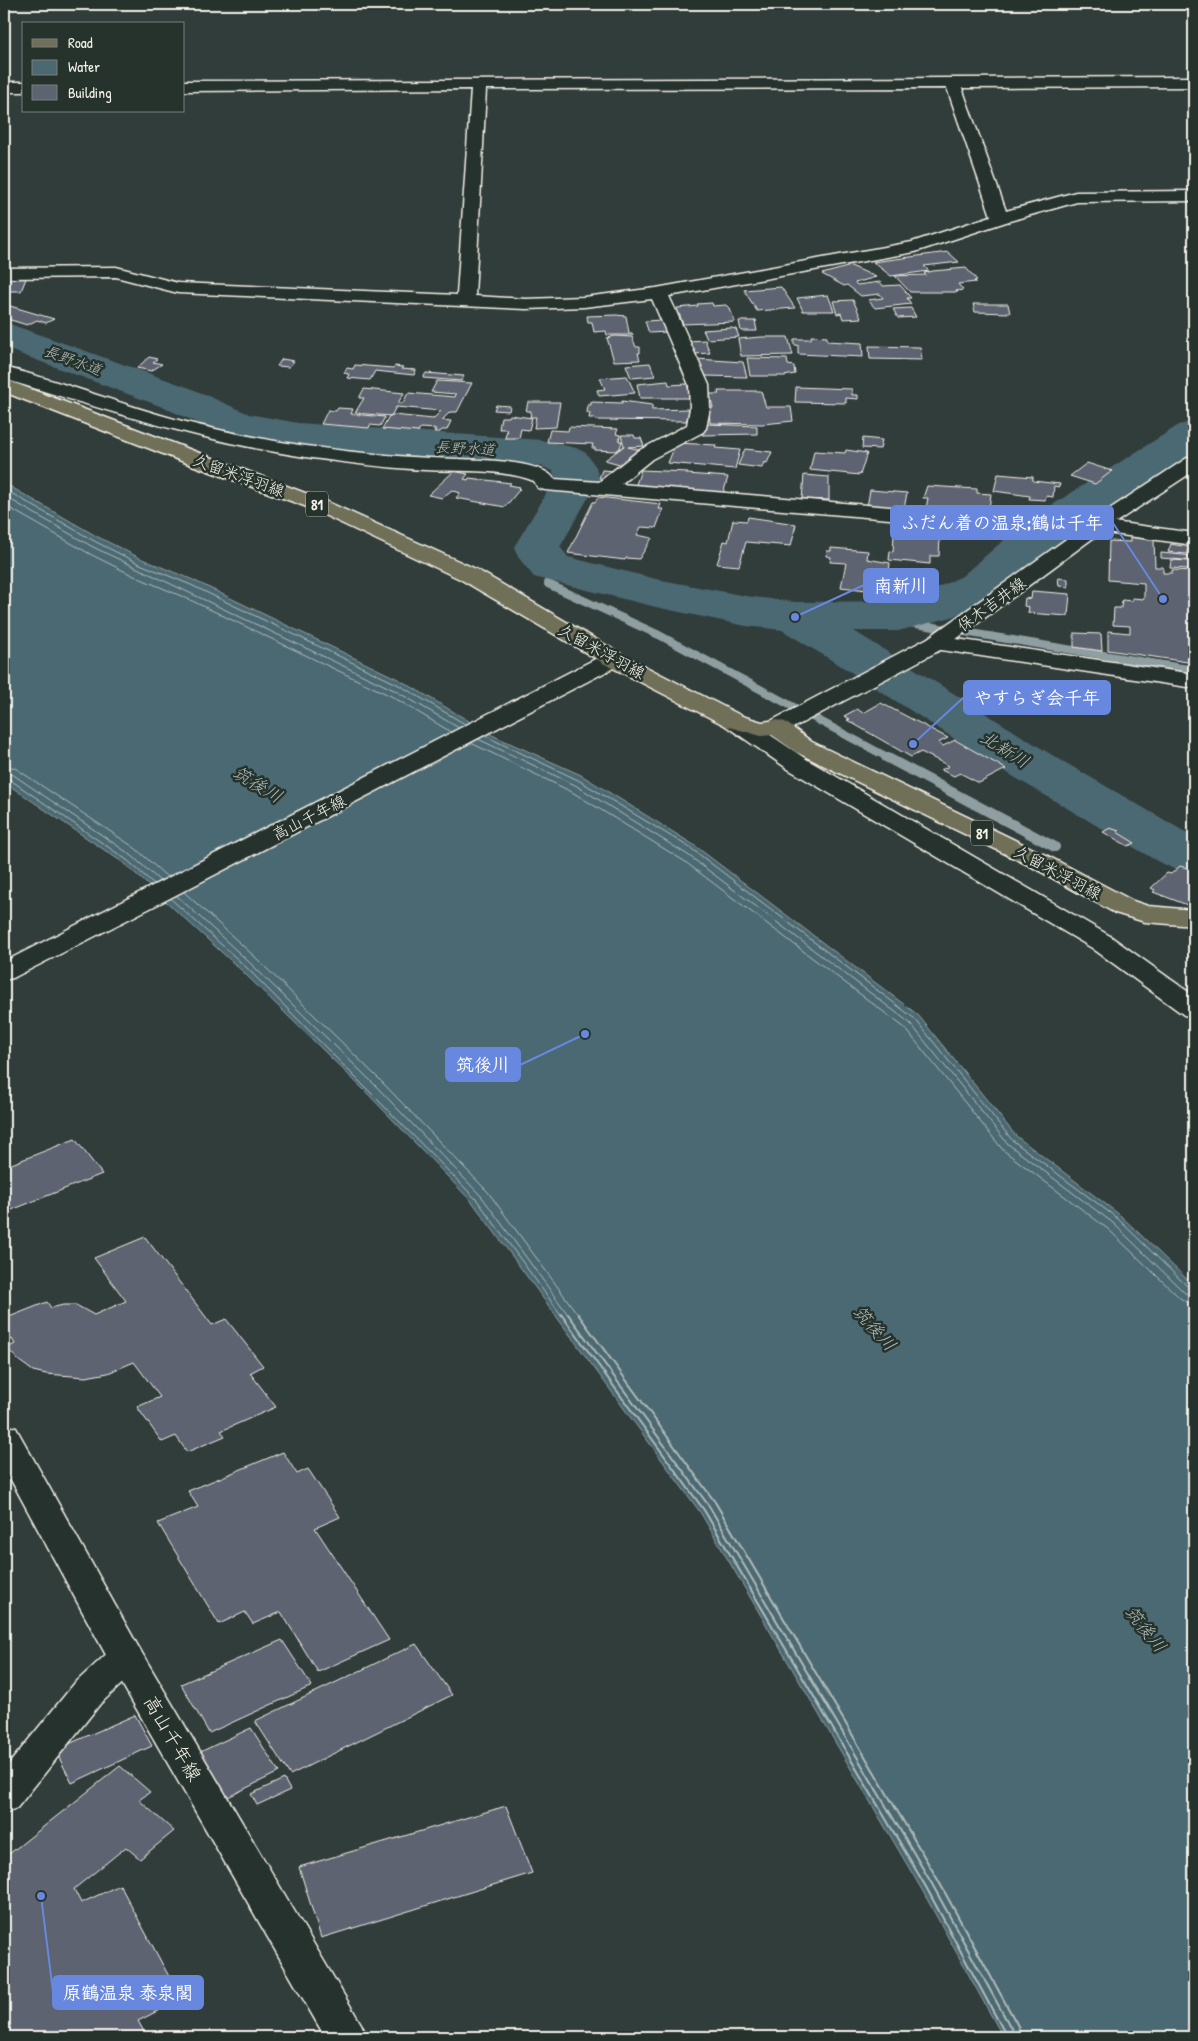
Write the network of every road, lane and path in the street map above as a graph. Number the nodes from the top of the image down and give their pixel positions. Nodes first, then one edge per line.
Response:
1 (1194, 82) edge
2 (953, 83) junction
3 (479, 85) junction
4 (185, 86) edge
5 (4, 87) edge
6 (22, 87) edge
7 (1194, 196) edge
8 (1000, 218) junction
9 (4, 272) edge
10 (656, 293) junction
11 (466, 300) junction
12 (4, 373) edge
13 (4, 385) edge
14 (1194, 462) edge
15 (600, 488) junction
16 (1088, 525) junction
17 (1194, 539) edge
18 (933, 645) junction
19 (606, 664) junction
20 (1194, 681) edge
21 (734, 721) junction
22 (786, 723) junction
23 (1194, 918) edge
24 (4, 972) edge
25 (1194, 1009) edge
26 (4, 1437) edge
27 (126, 1658) junction
28 (4, 1797) edge
29 (346, 2037) edge

1 - 2 street
2 - 3 street
2 - 8 street
3 - 4 street
3 - 11 street
5 - 6 street
7 - 8 street
8 - 10 street
9 - 11 street
10 - 11 street
10 - 15 street
12 - 15 street
13 - 19 main road, 久留米浮羽線 / 81
14 - 16 street, 保木吉井線
15 - 16 street
16 - 17 street
16 - 18 street, 保木吉井線
18 - 20 street
18 - 22 street, 保木吉井線
19 - 21 main road, 久留米浮羽線 / 81
19 - 24 street, 高山千年線
21 - 22 main road, 久留米浮羽線 / 81
21 - 25 street
22 - 23 main road, 久留米浮羽線 / 81
26 - 27 street, 高山千年線
27 - 28 street
27 - 29 street, 高山千年線

